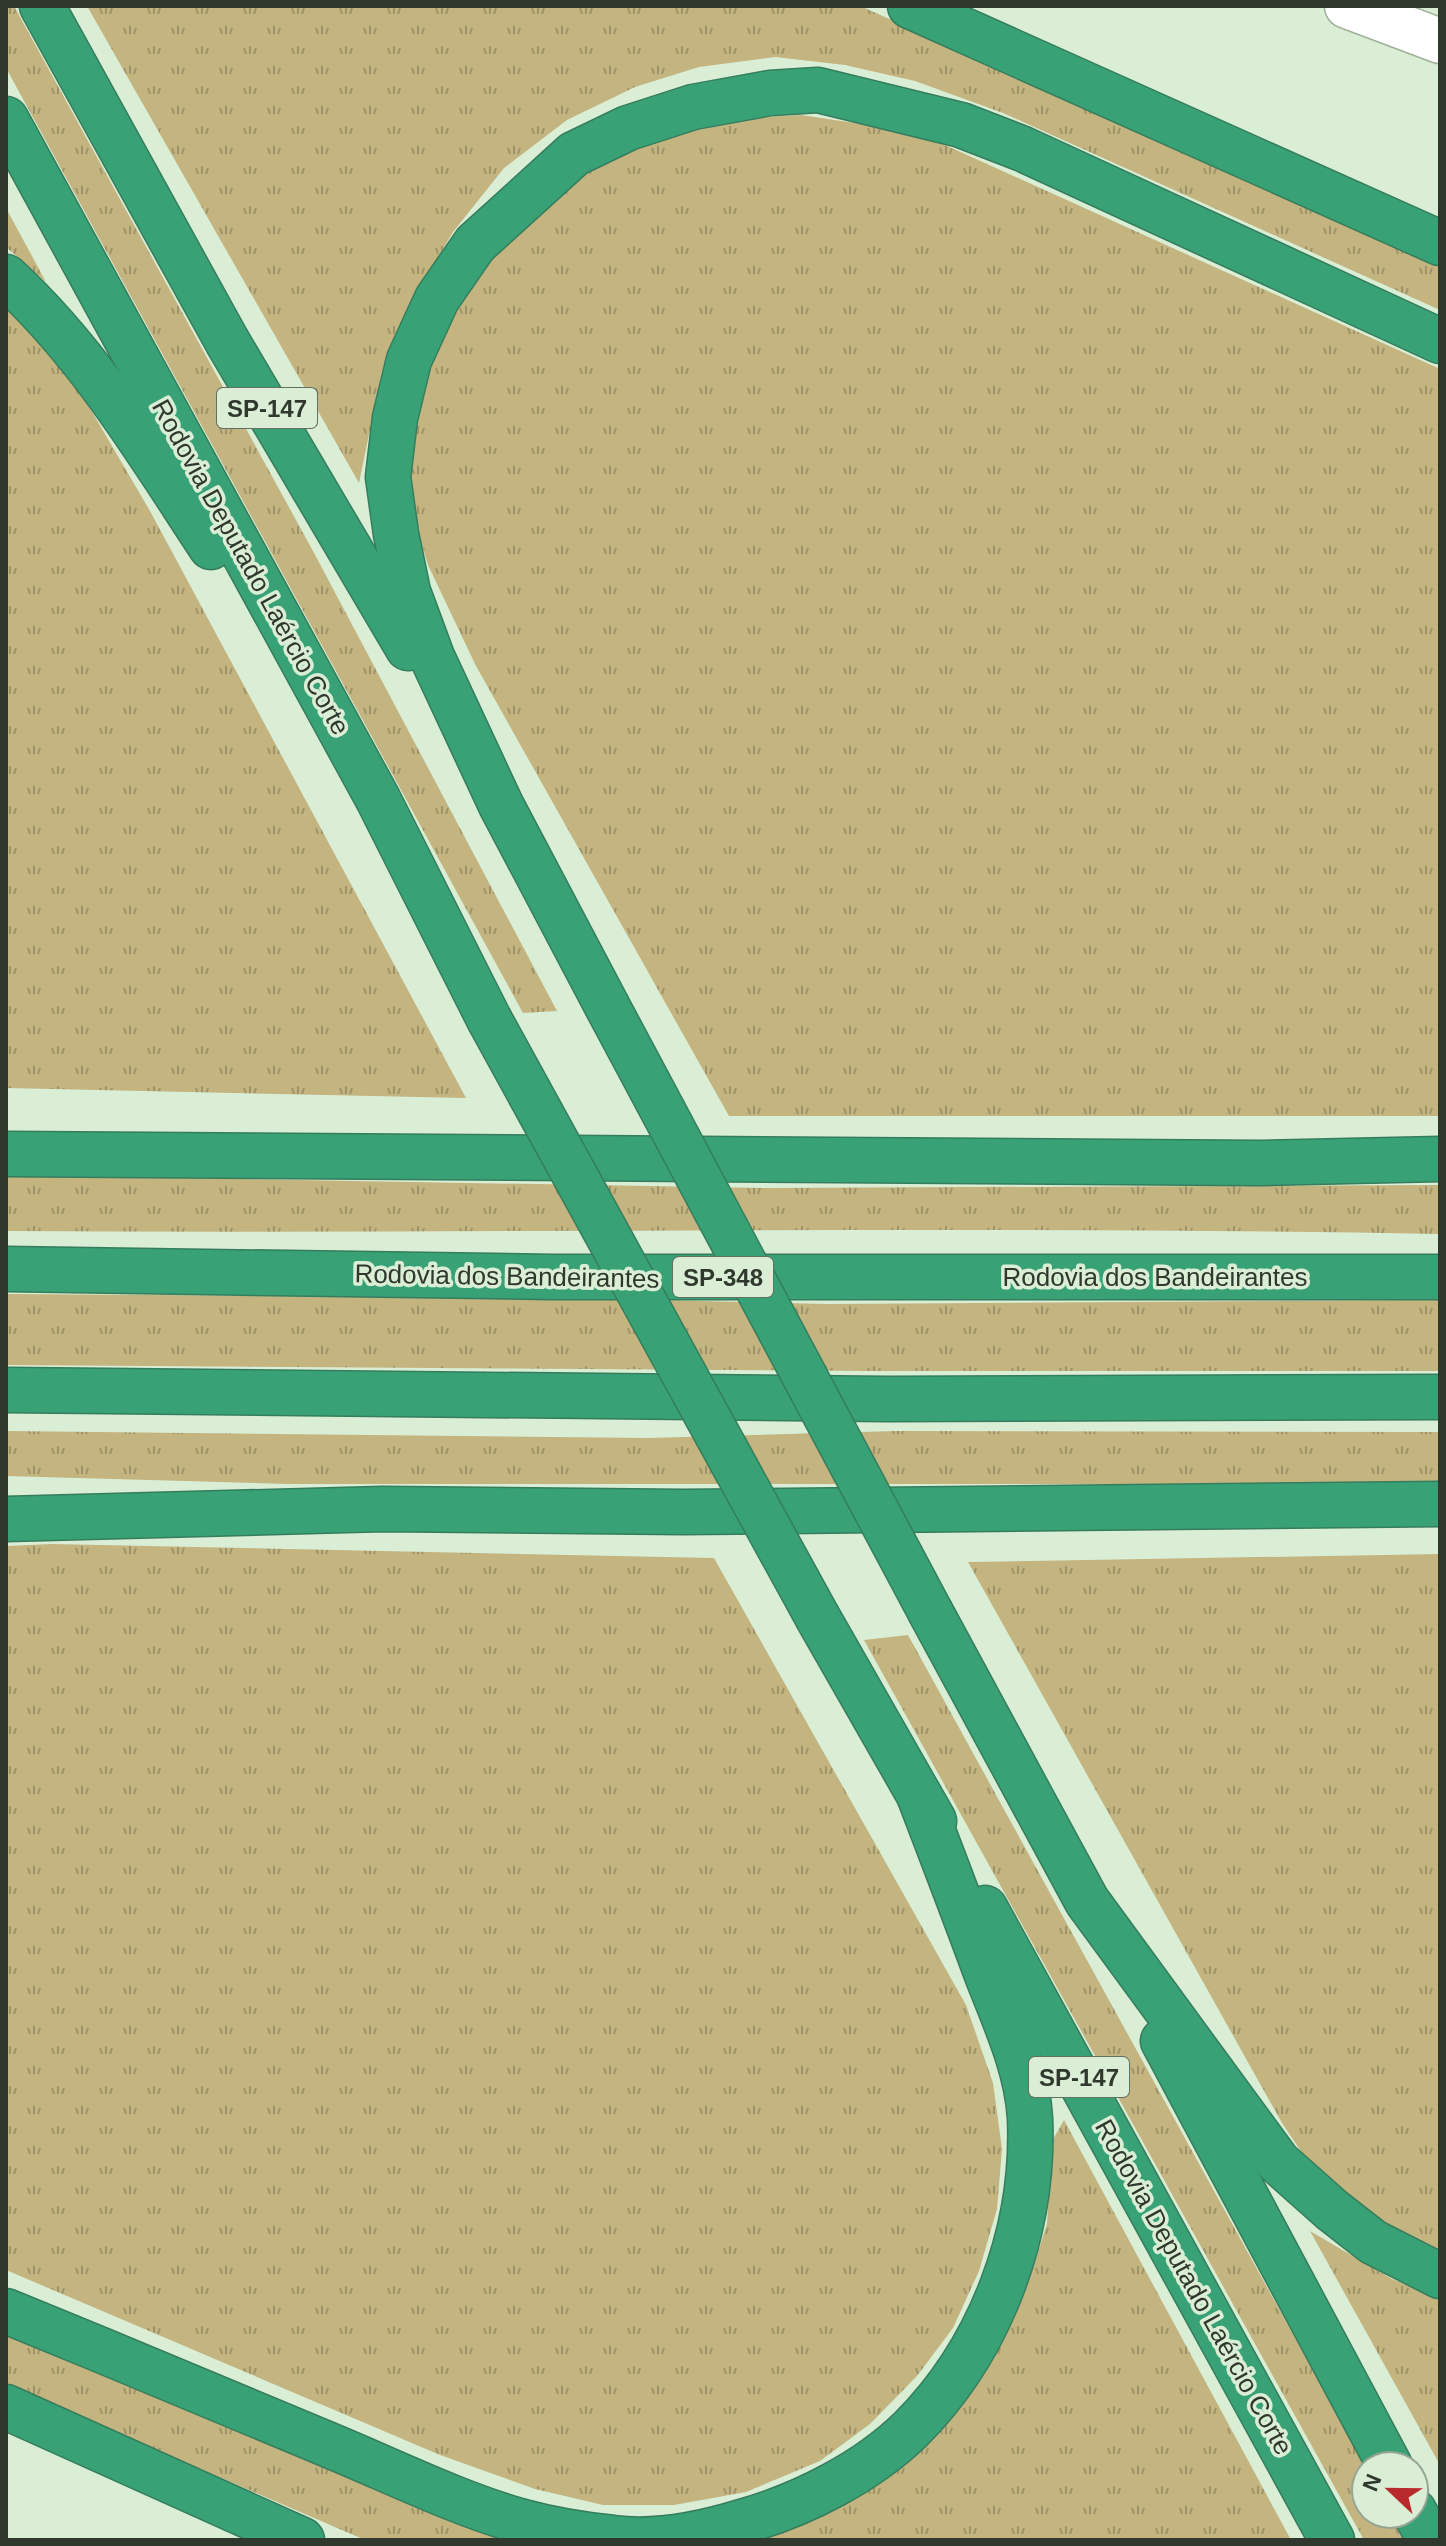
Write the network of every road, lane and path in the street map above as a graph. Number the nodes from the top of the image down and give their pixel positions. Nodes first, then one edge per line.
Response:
1 (42, 6) edge
2 (910, 6) edge
3 (1347, 6) edge
4 (1440, 41) edge
5 (6, 119) edge
6 (1440, 243) edge
7 (6, 277) edge
8 (1440, 341) edge
9 (378, 799) junction
10 (501, 805) junction
11 (1440, 1146) edge
12 (6, 1154) edge
13 (1440, 1159) edge
14 (1260, 1163) junction
15 (6, 1269) edge
16 (1440, 1277) edge
17 (6, 1390) edge
18 (1440, 1397) edge
19 (6, 1489) edge
20 (1440, 1504) edge
21 (383, 1509) junction
22 (6, 1519) edge
23 (919, 1795) junction
24 (1087, 1901) junction
25 (1440, 2276) edge
26 (6, 2311) edge
27 (6, 2407) edge
28 (1381, 2450) edge
29 (302, 2540) edge
30 (1332, 2540) edge

1 - 10 highway, SP-147
2 - 6 highway
3 - 4 street
5 - 9 highway, Rodovia Deputado Laércio Corte / SP-147
7 - 9 highway
8 - 10 highway
9 - 23 highway, Rodovia Deputado Laércio Corte / SP-147, bridge
10 - 24 highway, SP-147, bridge
11 - 14 highway
12 - 14 highway
13 - 14 highway
15 - 16 highway, Rodovia dos Bandeirantes / SP-348
17 - 18 highway
19 - 21 highway
20 - 21 highway
21 - 22 highway
23 - 26 highway
23 - 30 highway, Rodovia Deputado Laércio Corte / SP-147
24 - 25 highway
24 - 28 highway, SP-147
27 - 29 highway

